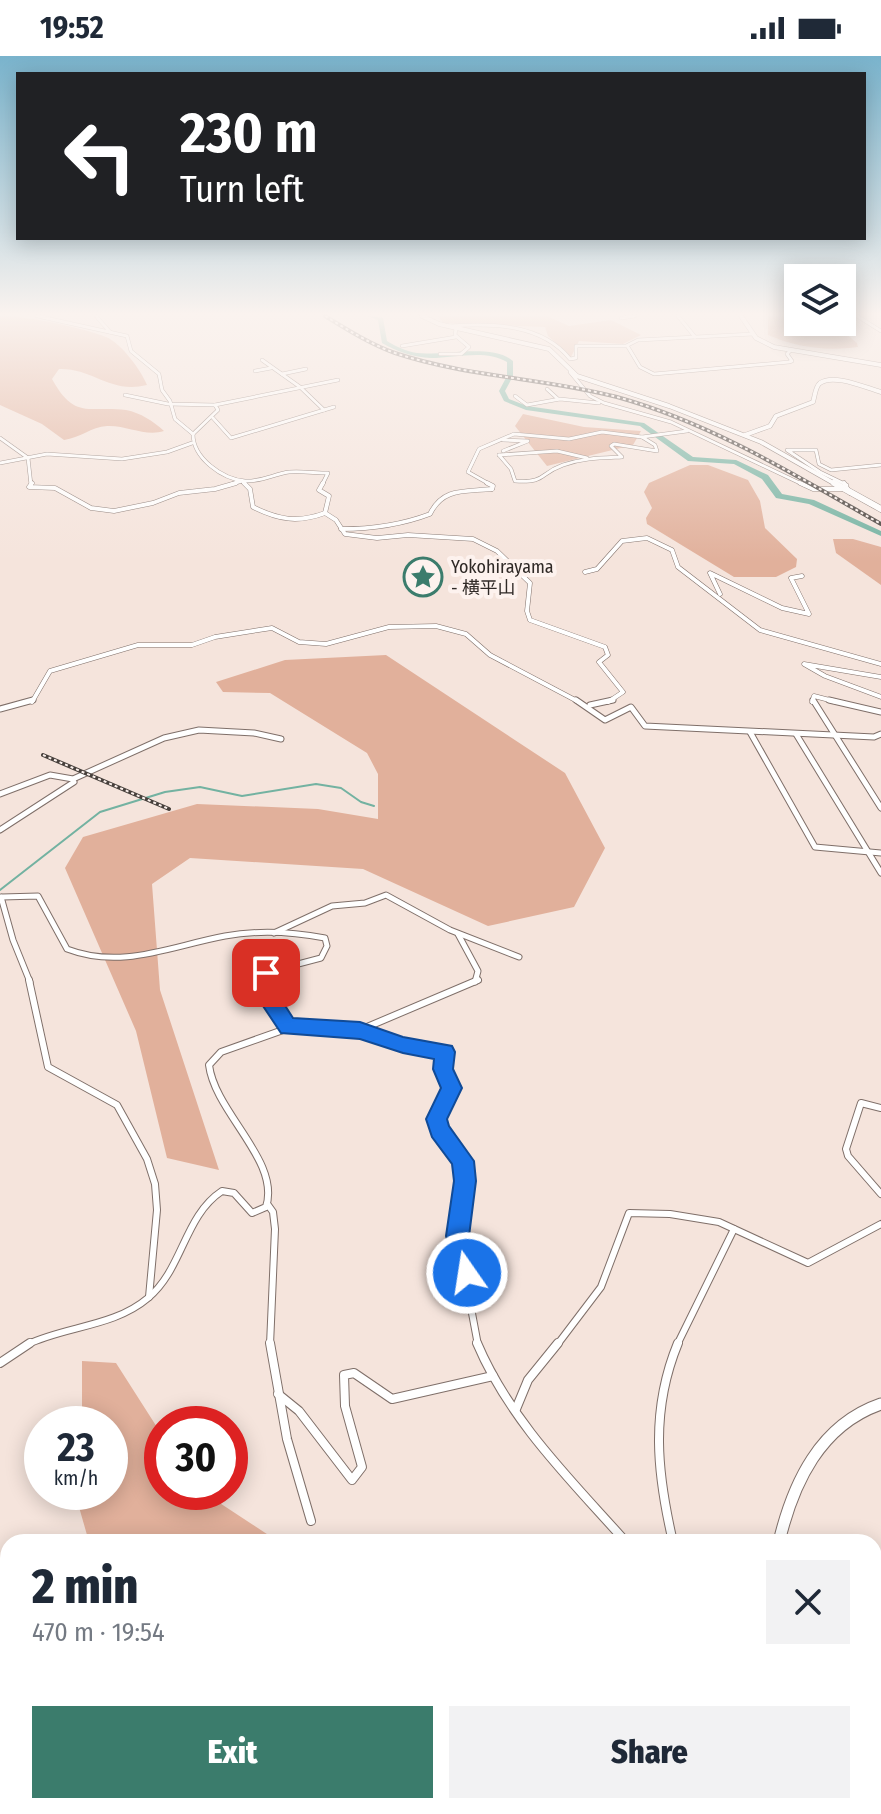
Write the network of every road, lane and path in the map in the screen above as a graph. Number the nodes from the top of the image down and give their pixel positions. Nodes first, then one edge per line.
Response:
1 (140, 398) edge
2 (171, 398) edge
3 (245, 398) edge
4 (314, 398) edge
5 (518, 398) edge
6 (594, 398) edge
7 (644, 398) edge
8 (814, 398) edge
9 (560, 399) joint
10 (604, 403) junction
11 (174, 405) junction
12 (215, 405) junction
13 (334, 407) dead end
14 (324, 410) junction
15 (213, 418) junction
16 (689, 431) junction
17 (193, 434) junction
18 (745, 435) junction
19 (642, 437) junction
20 (0, 438) edge
21 (498, 441) junction
22 (193, 443) junction
23 (499, 455) junction
24 (28, 458) junction
25 (587, 458) junction
26 (0, 463) edge
27 (881, 465) edge
28 (242, 481) junction
29 (842, 489) junction
30 (850, 493) junction
31 (881, 509) edge
32 (325, 513) junction
33 (340, 529) junction
34 (585, 572) dead end
35 (802, 576) dead end
36 (722, 598) junction
37 (881, 664) edge
38 (881, 677) edge
39 (881, 697) edge
40 (588, 706) junction
41 (0, 709) edge
42 (881, 712) edge
43 (749, 731) junction
44 (795, 733) junction
45 (881, 734) edge
46 (833, 735) junction
47 (874, 737) junction
48 (281, 739) dead end
49 (881, 745) edge
50 (74, 782) dead end
51 (0, 794) edge
52 (881, 808) edge
53 (0, 830) edge
54 (868, 852) junction
55 (881, 853) edge
56 (881, 873) edge
57 (1, 896) edge
58 (458, 933) junction
59 (270, 935) junction
60 (519, 957) dead end
61 (288, 1027) junction
62 (360, 1030) junction
63 (881, 1108) edge
64 (881, 1194) edge
65 (268, 1205) junction
66 (881, 1224) edge
67 (734, 1228) junction
68 (149, 1298) junction
69 (0, 1363) edge
70 (493, 1376) junction
71 (278, 1394) junction
72 (881, 1404) edge
73 (516, 1410) junction
74 (311, 1521) dead end
75 (617, 1534) edge
76 (671, 1534) edge
77 (781, 1534) edge

1 - 11 street
2 - 11 street
3 - 12 street
4 - 14 street
5 - 9 street
6 - 10 street
7 - 18 main road
8 - 18 street
9 - 10 street
10 - 16 street
11 - 12 street
11 - 17 street
12 - 15 street
13 - 14 street
14 - 15 street
15 - 17 street
16 - 19 street
16 - 29 street
17 - 22 street
18 - 29 main road
19 - 21 street
19 - 25 street
20 - 24 street
21 - 23 street
21 - 33 street
22 - 24 street
22 - 28 street
23 - 25 street
23 - 25 street
24 - 26 street
24 - 28 street
27 - 30 street
28 - 32 street
28 - 32 street
29 - 30 main road
30 - 31 main road
32 - 33 street
33 - 40 street
34 - 36 street
35 - 36 street
36 - 37 street
38 - 39 street
40 - 41 street
40 - 43 street
42 - 46 street
43 - 44 street
43 - 54 street
44 - 46 street
44 - 54 street
45 - 47 street
46 - 47 street
46 - 52 street
47 - 49 street
48 - 51 street
50 - 53 street
54 - 55 street
54 - 56 street
57 - 59 street
57 - 68 street
58 - 59 street
58 - 60 street
58 - 62 street
59 - 61 street
61 - 62 street
61 - 65 street
62 - 70 street
63 - 64 street
65 - 68 street
65 - 71 street
66 - 67 street
67 - 73 street
67 - 76 street
68 - 69 street
70 - 71 street
70 - 73 street
71 - 74 street
72 - 77 street
73 - 75 street

